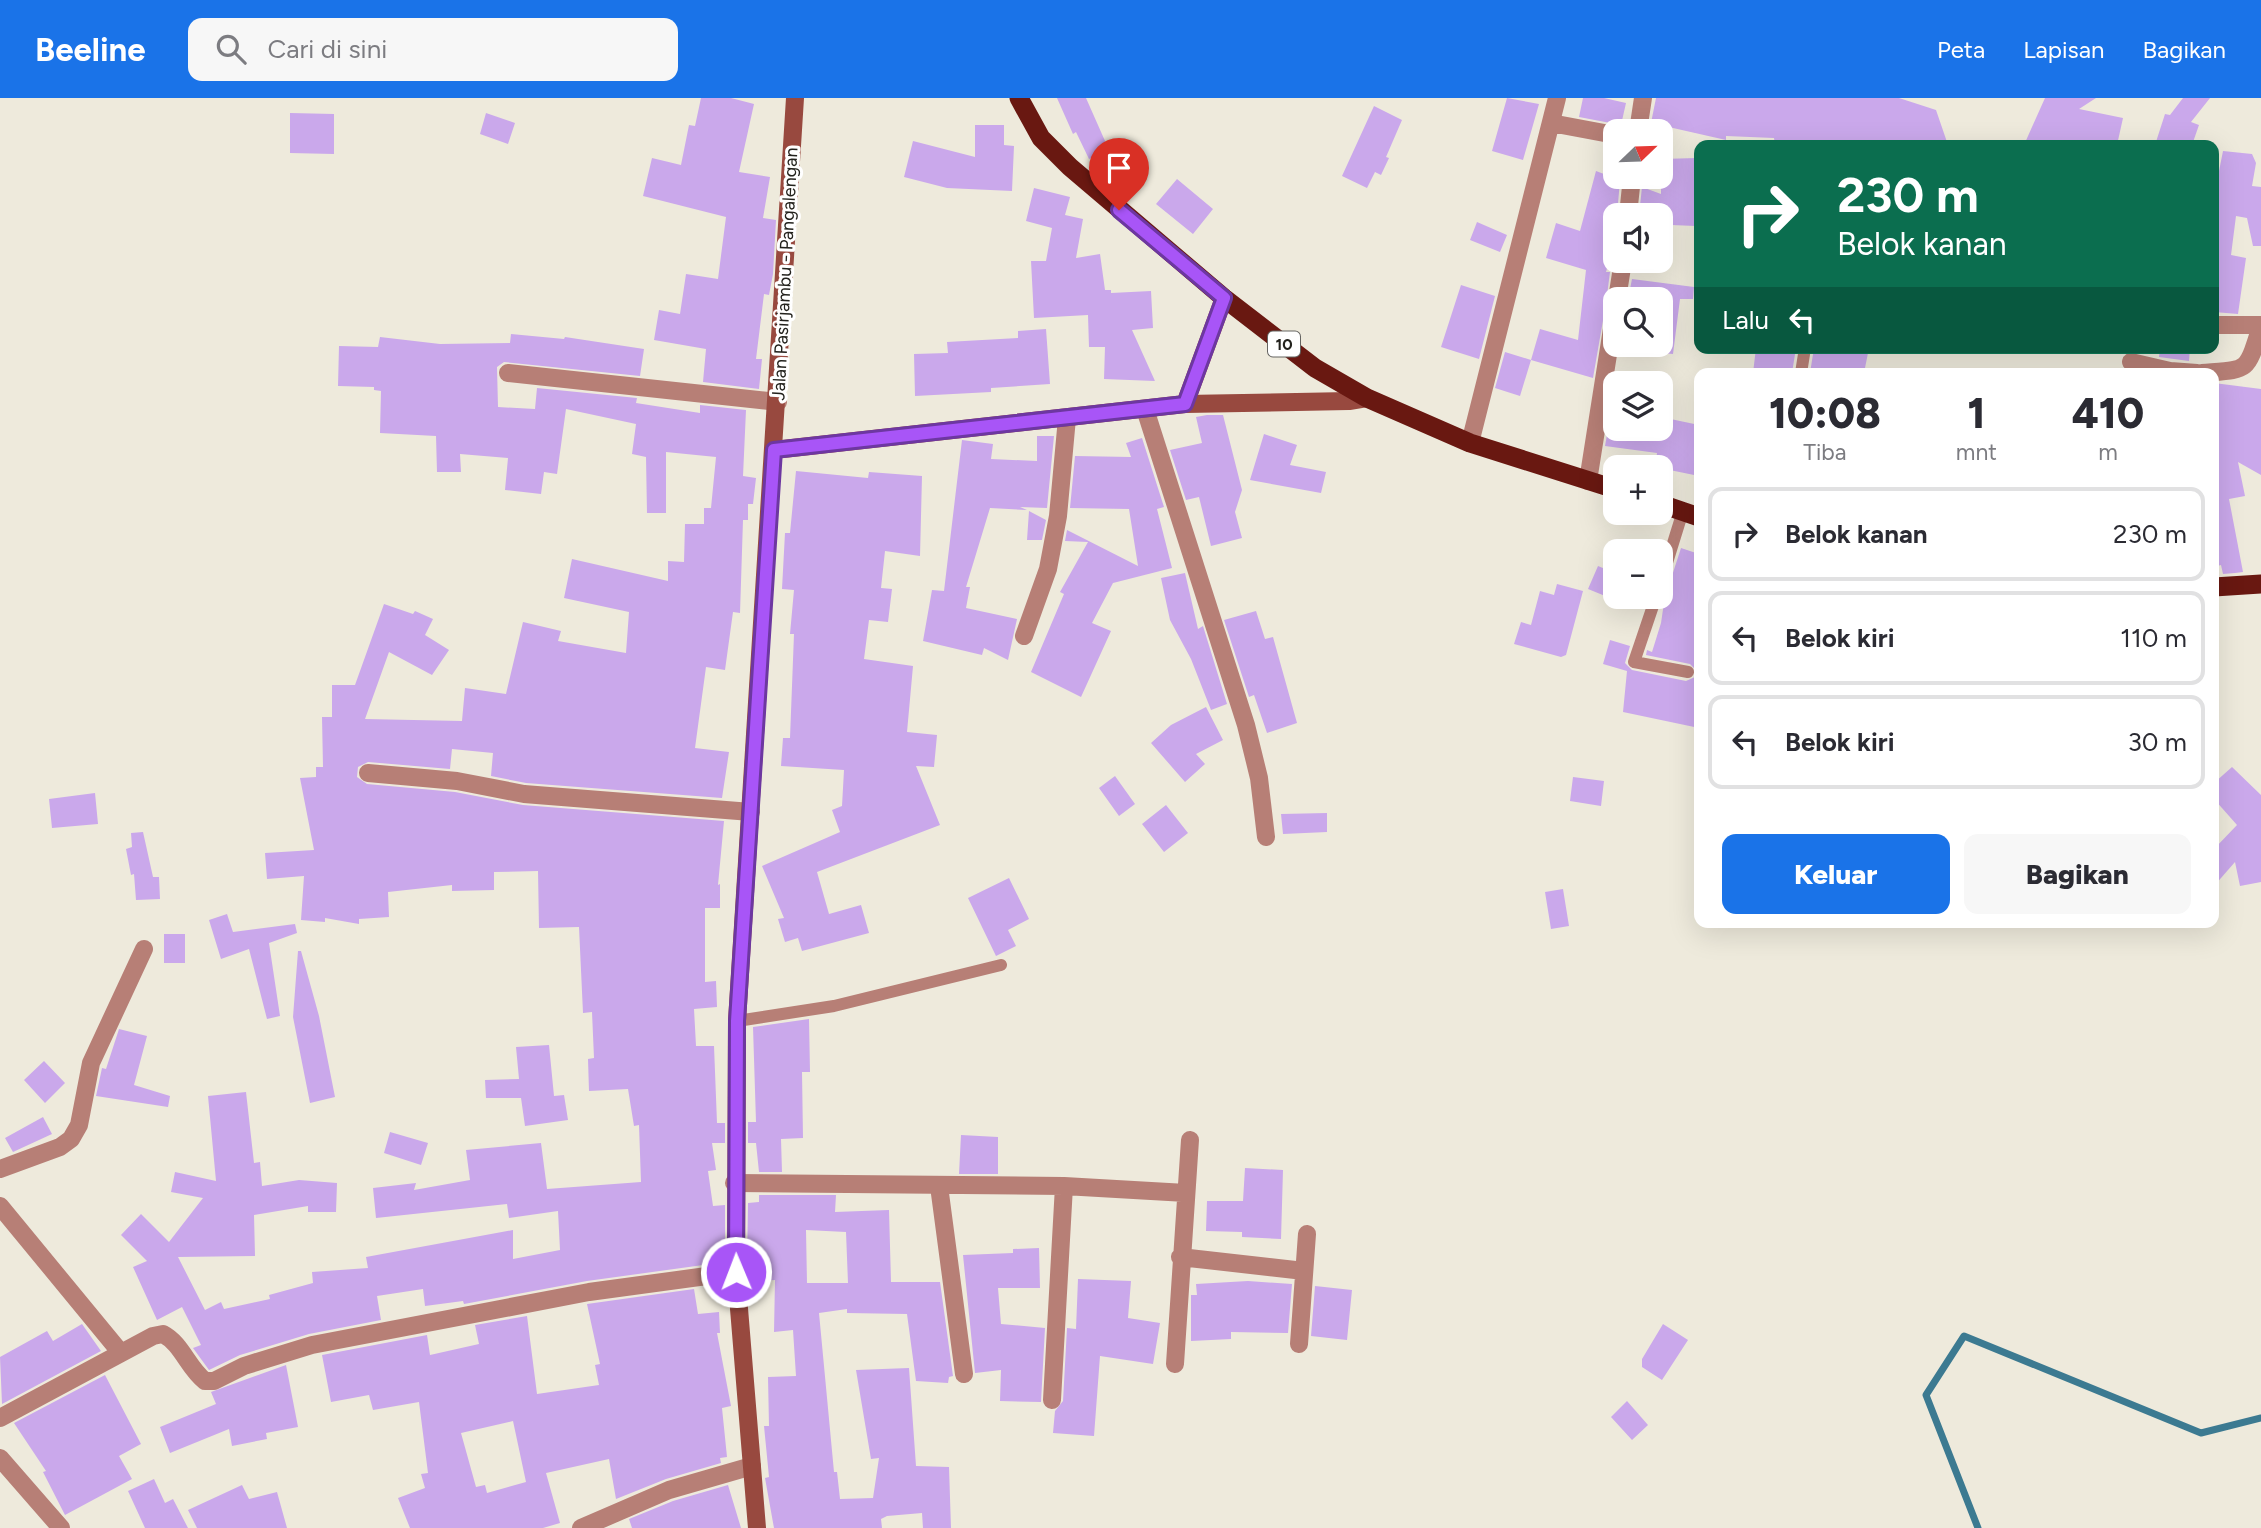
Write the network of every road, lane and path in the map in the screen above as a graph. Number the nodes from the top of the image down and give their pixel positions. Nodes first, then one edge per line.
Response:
1 (795, 98) edge
2 (1020, 98) edge
3 (1557, 98) edge
4 (1643, 98) edge
5 (1640, 119) edge
6 (1551, 123) junction
7 (1603, 133) edge
8 (1224, 298) junction
9 (2219, 325) edge
10 (2261, 326) edge
11 (1608, 357) edge
12 (2131, 362) dead end
13 (2154, 368) edge
14 (2219, 371) edge
15 (508, 373) dead end
16 (1367, 398) junction
17 (778, 402) junction
18 (1185, 404) junction
19 (1145, 409) junction
20 (1066, 418) junction
21 (1470, 443) junction
22 (774, 450) junction
23 (1588, 481) junction
24 (1603, 485) edge
25 (1673, 508) edge
26 (1691, 514) edge
27 (1673, 555) edge
28 (2261, 584) edge
29 (2219, 587) edge
30 (1652, 609) edge
31 (1024, 636) dead end
32 (1688, 672) dead end
33 (368, 773) dead end
34 (751, 812) junction
35 (1266, 838) dead end
36 (144, 949) dead end
37 (1001, 965) dead end
38 (737, 1021) junction
39 (1190, 1140) dead end
40 (0, 1169) edge
41 (734, 1183) junction
42 (939, 1186) junction
43 (1064, 1186) junction
44 (1186, 1193) junction
45 (0, 1206) edge
46 (1307, 1234) dead end
47 (1180, 1257) junction
48 (1304, 1271) junction
49 (736, 1272) junction
50 (1299, 1344) dead end
51 (121, 1353) junction
52 (1175, 1364) dead end
53 (964, 1374) dead end
54 (1052, 1400) dead end
55 (0, 1418) edge
56 (0, 1458) edge
57 (752, 1466) junction
58 (61, 1528) edge
59 (581, 1528) edge
60 (757, 1528) edge

1 - 17 main road, Jalan Pasirjambu - Pangalengan
2 - 8 highway, 10
3 - 6 street
4 - 5 street
6 - 7 street
6 - 21 street
8 - 16 highway, 10
8 - 18 main road
9 - 10 street
10 - 14 street
11 - 23 street
12 - 13 street
15 - 17 street
16 - 18 main road
16 - 21 highway, 10
17 - 22 main road, Jalan Pasirjambu - Pangalengan
18 - 19 main road
19 - 20 main road
19 - 35 street
20 - 22 main road
20 - 31 street
21 - 23 highway, 10
22 - 34 main road, Jalan Pasirjambu - Pangalengan
23 - 24 highway, 10
25 - 26 highway
26 - 27 lane
28 - 29 highway
30 - 32 lane
33 - 34 street
34 - 38 main road, Jalan Pasirjambu - Pangalengan
36 - 40 street
37 - 38 lane
38 - 41 main road, Jalan Pasirjambu - Pangalengan
39 - 44 street
41 - 42 street
41 - 49 main road, Jalan Pasirjambu - Pangalengan
42 - 43 street
42 - 53 street
43 - 44 street
43 - 54 street
44 - 47 street
45 - 51 street
46 - 48 street
47 - 48 street
47 - 52 street
48 - 50 street
49 - 51 street
49 - 57 main road, Jalan Pasirjambu - Pangalengan
51 - 55 street
56 - 58 street
57 - 59 street
57 - 60 main road, Jalan Pasirjambu - Pangalengan

